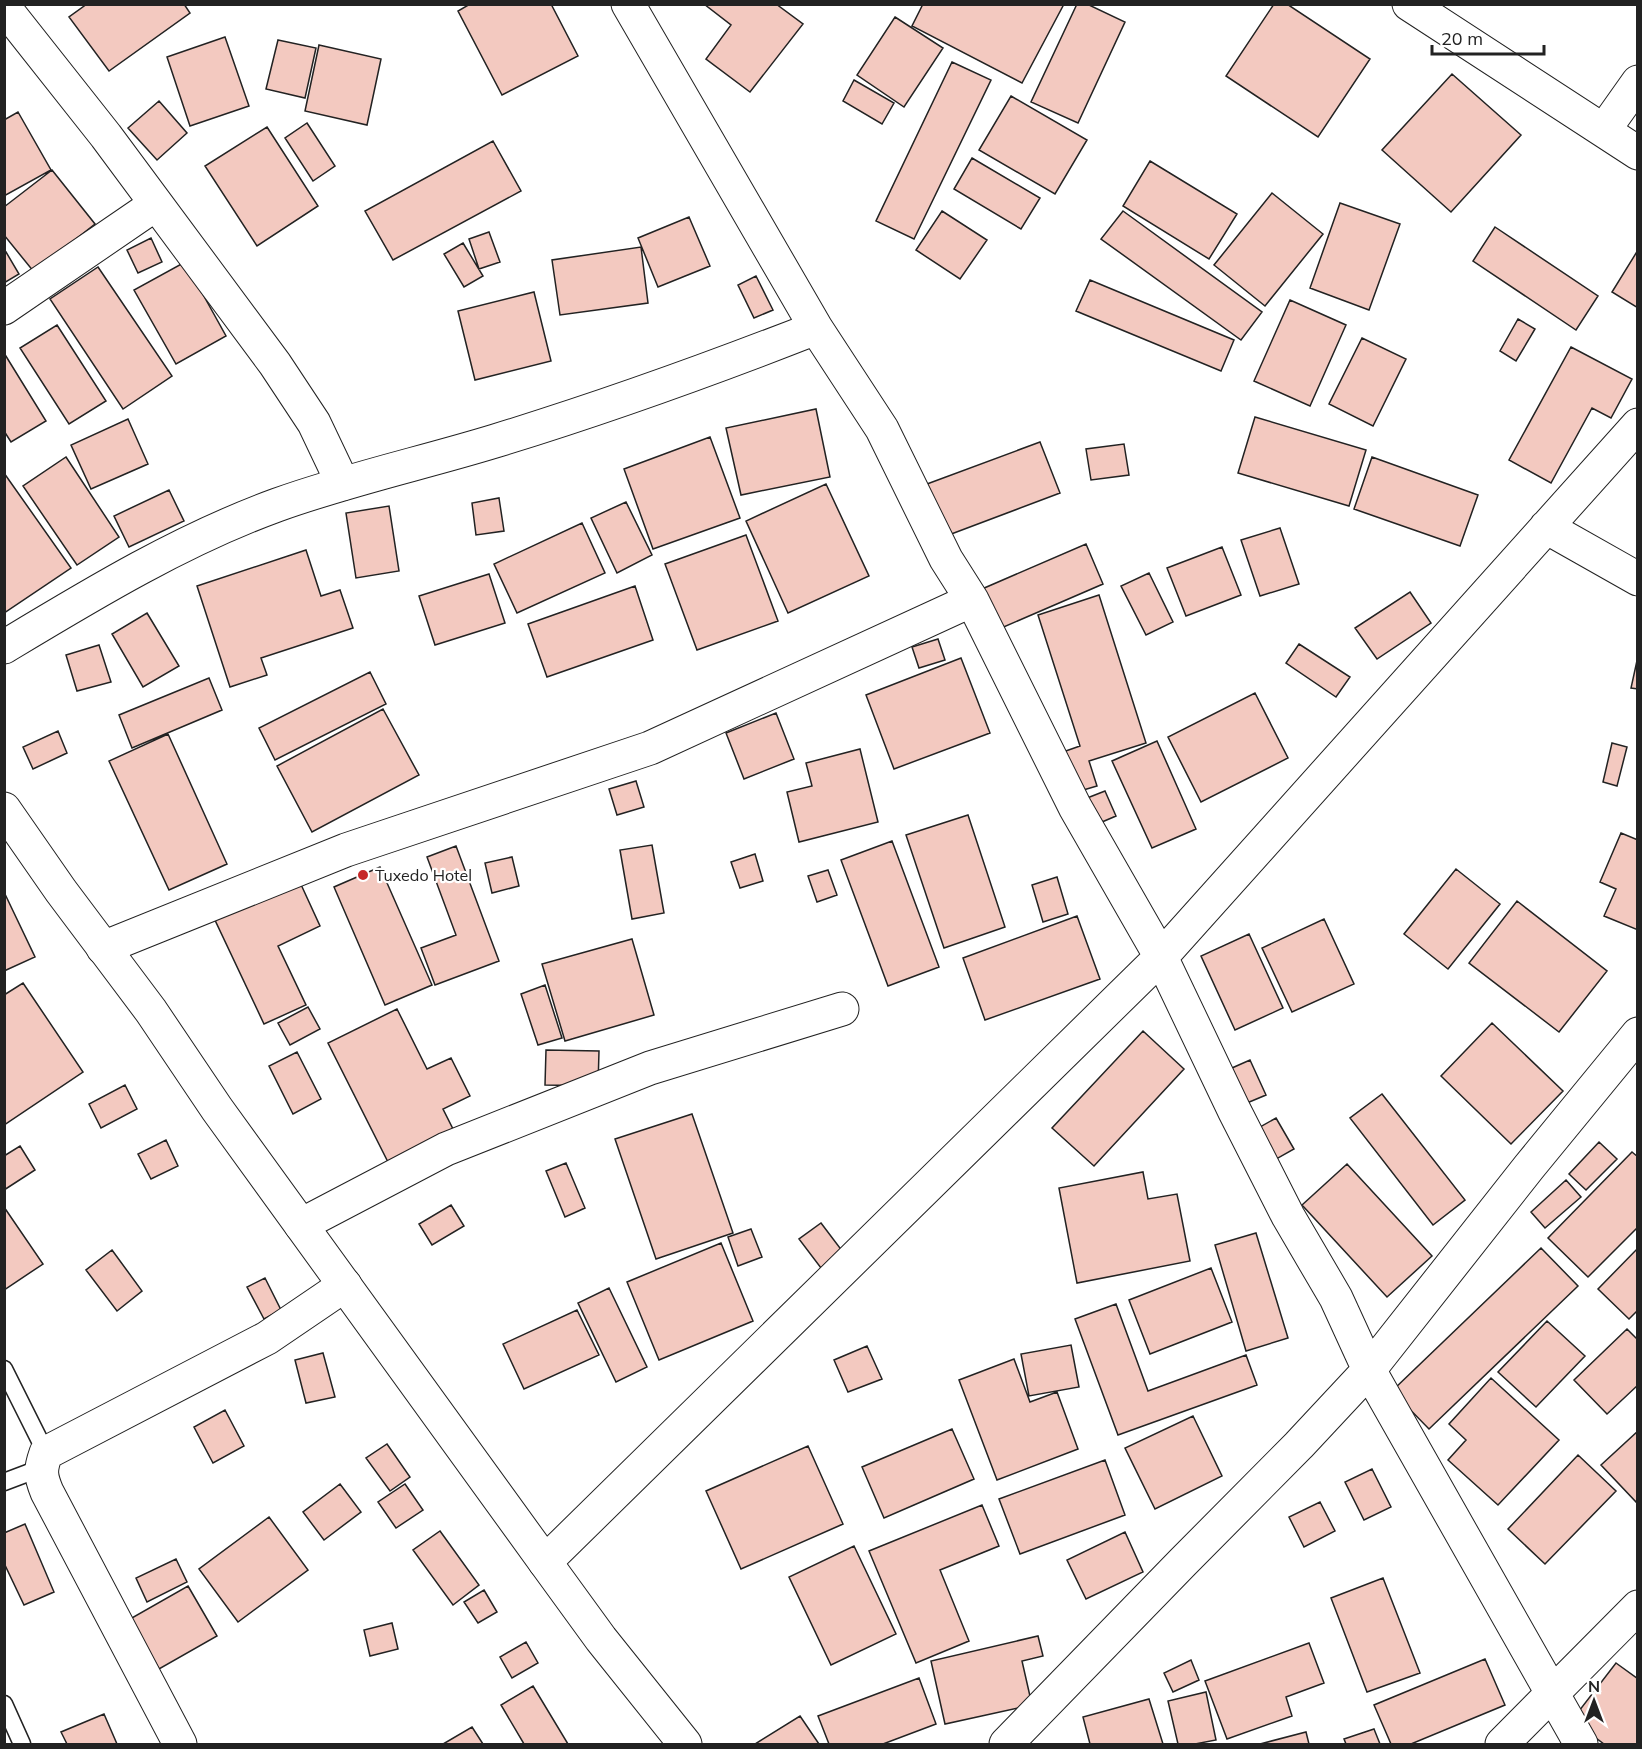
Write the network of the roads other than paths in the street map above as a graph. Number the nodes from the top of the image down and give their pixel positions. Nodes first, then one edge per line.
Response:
1 (628, 4) edge
2 (1409, 4) edge
3 (4, 7) edge
4 (1638, 82) edge
5 (1604, 130) junction
6 (1638, 153) edge
7 (156, 204) junction
8 (4, 308) edge
9 (816, 328) junction
10 (1638, 425) edge
11 (343, 484) junction
12 (1546, 527) junction
13 (1638, 579) edge
14 (972, 600) junction
15 (4, 647) edge
16 (4, 809) edge
17 (103, 948) junction
18 (1161, 957) junction
19 (842, 1009) dead end
20 (1638, 1034) edge
21 (301, 1225) junction
22 (345, 1285) junction
23 (4, 1369) edge
24 (1369, 1370) junction
25 (44, 1460) junction
26 (4, 1482) edge
27 (545, 1562) junction
28 (1638, 1607) edge
29 (1551, 1695) junction
30 (4, 1704) edge
31 (22, 1744) edge
32 (180, 1744) edge
33 (685, 1744) edge
34 (1006, 1744) edge
35 (1502, 1744) edge
36 (1581, 1744) edge

1 - 9 street
2 - 5 street
3 - 7 street
4 - 5 street
5 - 6 street
7 - 8 street
7 - 11 street
9 - 11 street
9 - 14 street
10 - 12 street
11 - 15 street
12 - 13 street
12 - 18 street
14 - 17 street
14 - 18 street
16 - 17 street
17 - 21 street
18 - 24 street
18 - 27 street
19 - 21 street
20 - 24 street
21 - 22 street
22 - 25 street
22 - 27 street
23 - 25 lane
24 - 29 street
24 - 34 street
25 - 26 lane
25 - 32 street
27 - 33 street
28 - 29 street
29 - 35 street
29 - 36 street
30 - 31 lane

